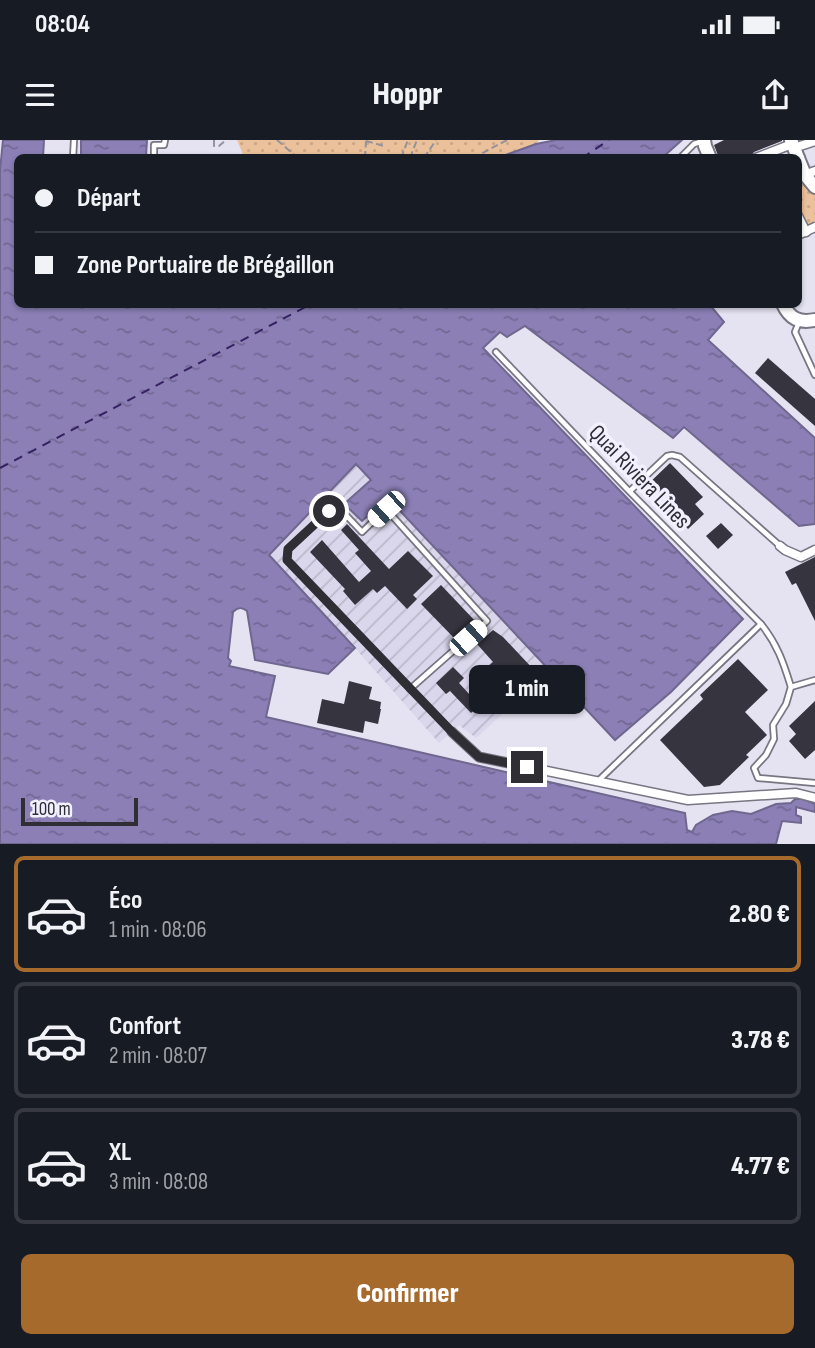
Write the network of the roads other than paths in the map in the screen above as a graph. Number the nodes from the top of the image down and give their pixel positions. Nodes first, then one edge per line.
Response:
1 (165, 140) edge
2 (704, 141) edge
3 (815, 141) edge
4 (154, 142) edge
5 (794, 150) edge
6 (684, 154) edge
7 (775, 154) edge
8 (806, 174) edge
9 (815, 187) edge
10 (815, 227) edge
11 (802, 233) edge
12 (785, 308) edge
13 (815, 320) edge
14 (799, 321) junction
15 (496, 352) dead end
16 (815, 375) edge
17 (629, 491) junction
18 (780, 546) joint
19 (815, 550) edge
20 (761, 624) junction
21 (815, 680) edge
22 (790, 687) junction
23 (410, 689) junction
24 (452, 732) joint
25 (598, 782) junction
26 (815, 783) edge
27 (815, 798) edge

1 - 4 lane
2 - 6 lane
3 - 5 street
5 - 7 street
8 - 9 main road
10 - 11 street
12 - 14 main road
13 - 14 main road
14 - 16 lane
15 - 17 lane, Quai Riviera Lines
17 - 18 lane
17 - 20 lane, Quai Riviera Lines
18 - 19 street
20 - 22 lane, Quai Riviera Lines
20 - 25 lane
21 - 22 lane
22 - 26 lane
23 - 23 lane
23 - 24 lane
24 - 25 street
25 - 27 street

